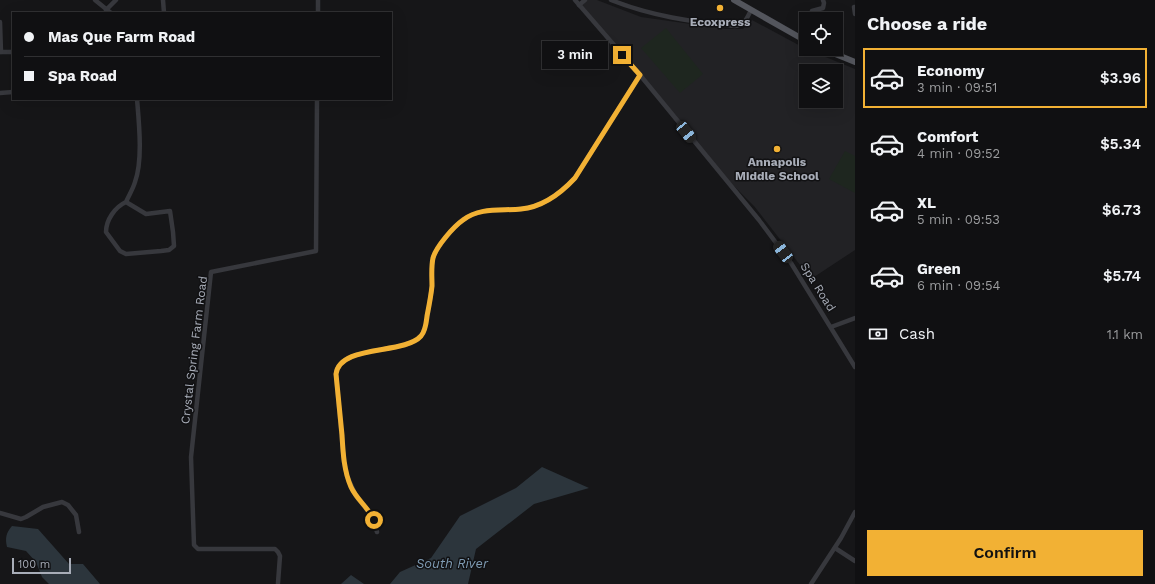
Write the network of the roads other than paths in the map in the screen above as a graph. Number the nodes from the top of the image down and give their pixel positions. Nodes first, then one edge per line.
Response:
1 (95, 0) edge
2 (116, 0) edge
3 (163, 0) edge
4 (318, 0) edge
5 (575, 0) edge
6 (585, 0) edge
7 (611, 0) edge
8 (734, 0) edge
9 (823, 0) edge
10 (579, 5) junction
11 (854, 7) dead end
12 (752, 10) junction
13 (812, 11) dead end
14 (106, 12) edge
15 (164, 12) edge
16 (318, 12) edge
17 (855, 14) edge
18 (0, 22) edge
19 (799, 37) edge
20 (0, 52) edge
21 (12, 52) edge
22 (840, 56) edge
23 (855, 62) edge
24 (640, 75) junction
25 (12, 92) edge
26 (0, 93) edge
27 (136, 100) edge
28 (317, 100) edge
29 (126, 202) junction
30 (855, 318) edge
31 (831, 327) junction
32 (855, 368) edge
33 (855, 512) edge
34 (0, 513) edge
35 (79, 532) dead end
36 (377, 532) dead end
37 (835, 548) junction
38 (855, 561) edge
39 (278, 583) dead end
40 (811, 584) edge

1 - 14 street
2 - 14 street
3 - 15 street
4 - 16 street
5 - 10 street, Spa Road
6 - 10 street
7 - 12 street
8 - 12 main road
9 - 13 street
10 - 24 street, Spa Road
11 - 17 street
12 - 19 main road
18 - 20 street
20 - 21 street
22 - 23 main road
24 - 31 street, Spa Road
24 - 36 street
25 - 26 street
27 - 29 street
28 - 39 street, Crystal Spring Farm Road
29 - 29 street
30 - 31 street
31 - 32 street, Spa Road
33 - 37 street
34 - 35 street
37 - 38 street
37 - 40 street

